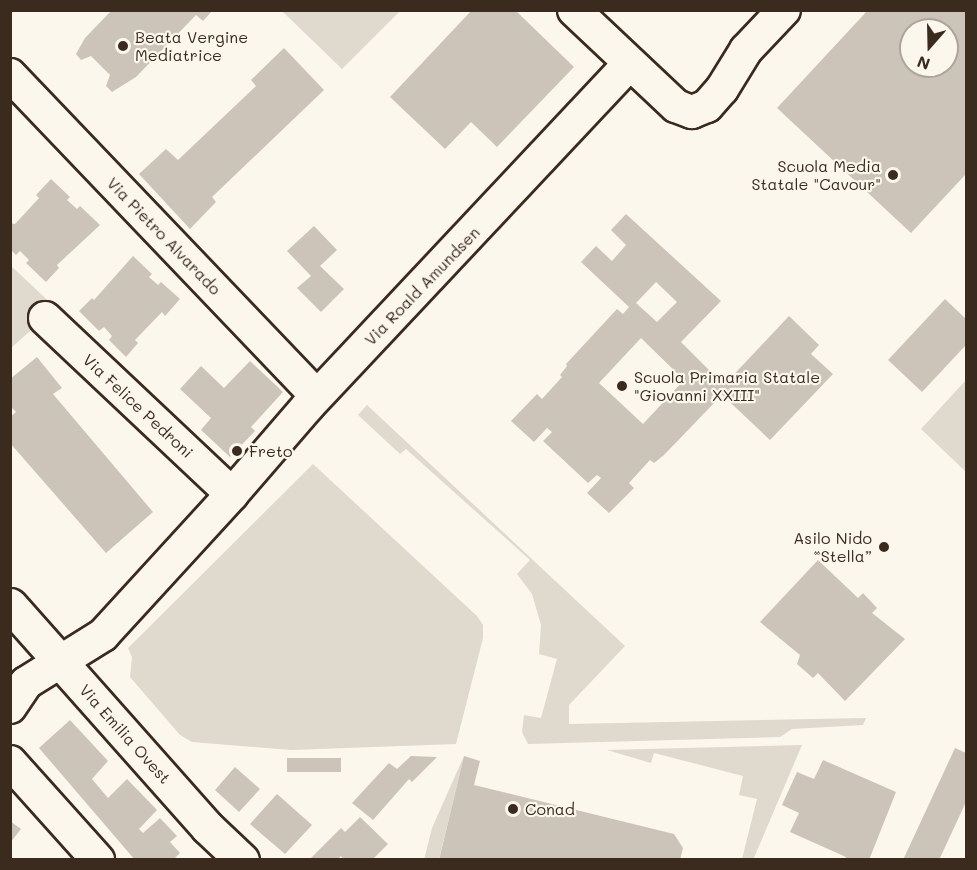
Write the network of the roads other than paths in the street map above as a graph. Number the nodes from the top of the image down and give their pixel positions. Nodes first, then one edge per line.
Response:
1 (574, 10) edge
2 (784, 10) edge
3 (629, 64) junction
4 (10, 75) edge
5 (45, 318) dead end
6 (317, 396) junction
7 (232, 494) junction
8 (10, 605) edge
9 (61, 661) junction
10 (10, 707) edge
11 (10, 762) edge
12 (98, 860) edge
13 (242, 860) edge

1 - 3 street
2 - 3 street
3 - 6 street, Via Roald Amundsen
4 - 6 street, Via Pietro Alvarado
5 - 7 street, Via Felice Pedroni
6 - 7 street, Via Roald Amundsen
7 - 9 street, Via Roald Amundsen
8 - 9 main road, Via Emilia Ovest
9 - 10 street, Via Roald Amundsen
9 - 13 main road, Via Emilia Ovest
11 - 12 street

